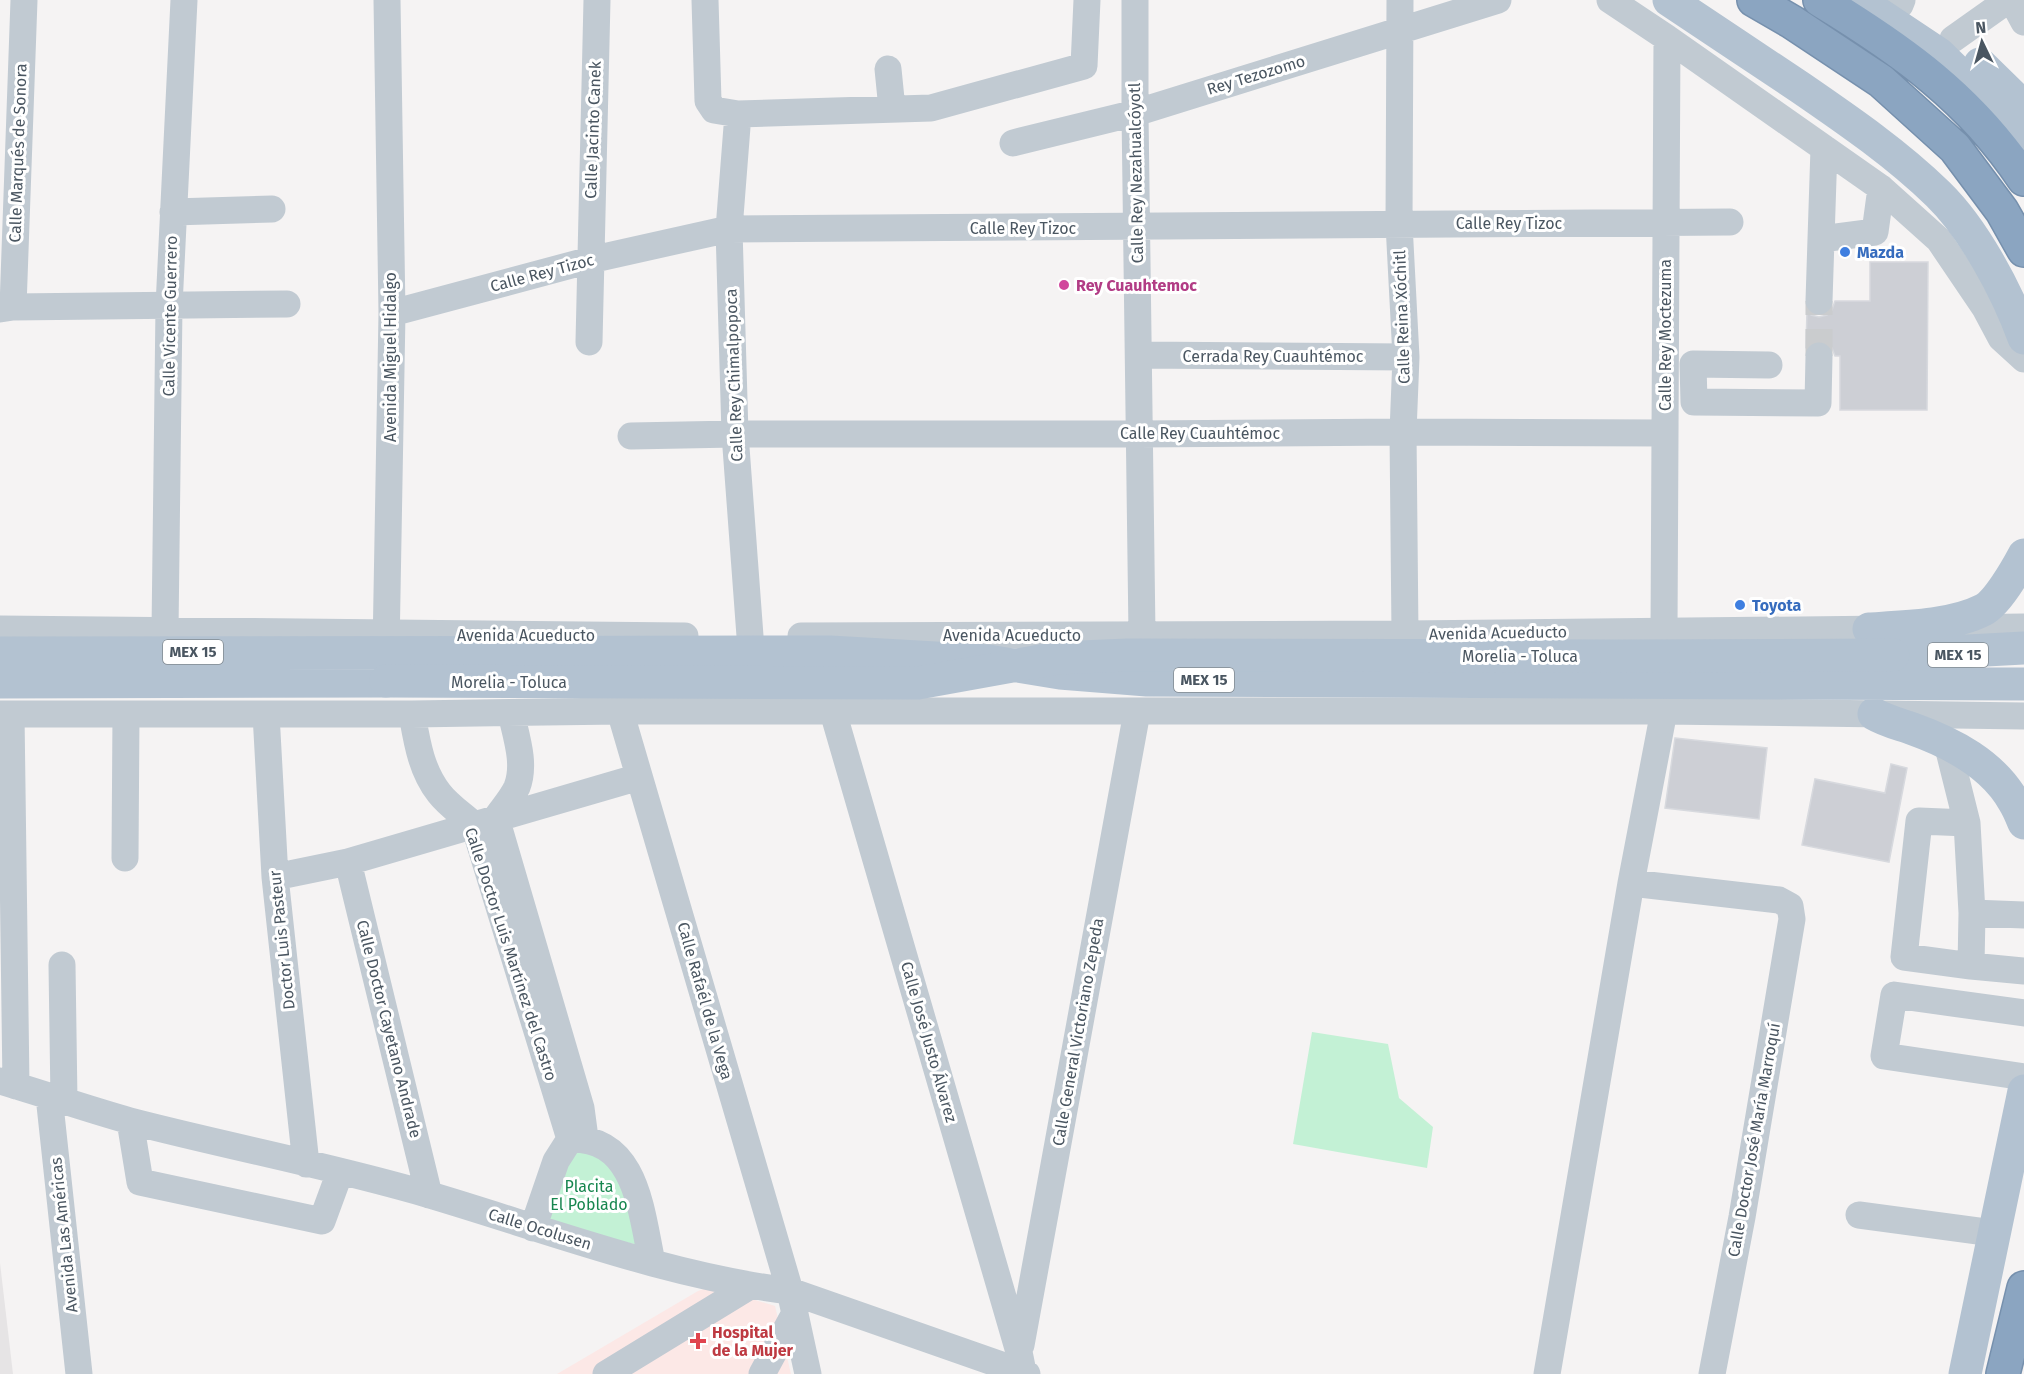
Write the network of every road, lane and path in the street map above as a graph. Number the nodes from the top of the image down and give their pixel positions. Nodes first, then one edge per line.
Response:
1 (24, 0) edge
2 (184, 0) edge
3 (387, 0) edge
4 (597, 0) edge
5 (705, 0) edge
6 (1088, 0) edge
7 (1135, 0) edge
8 (1400, 0) edge
9 (1498, 0) edge
10 (1610, 0) edge
11 (1669, 0) edge
12 (1754, 0) edge
13 (1820, 0) edge
14 (1857, 0) edge
15 (2008, 0) edge
16 (2015, 0) edge
17 (1898, 2) edge
18 (2024, 22) edge
19 (1400, 30) junction
20 (1667, 38) junction
21 (1953, 39) junction
22 (888, 69) dead end
23 (2024, 107) edge
24 (892, 109) junction
25 (1135, 112) junction
26 (738, 114) junction
27 (1013, 143) dead end
28 (2024, 146) edge
29 (1824, 148) junction
30 (2024, 179) edge
31 (1881, 188) junction
32 (272, 209) dead end
33 (172, 212) junction
34 (1665, 222) junction
35 (1730, 222) dead end
36 (1399, 224) junction
37 (1137, 228) junction
38 (729, 229) junction
39 (1821, 239) junction
40 (2024, 250) edge
41 (590, 260) junction
42 (1819, 301) tunnel mouth
43 (287, 304) dead end
44 (169, 306) junction
45 (6, 308) edge
46 (392, 313) junction
47 (2024, 338) edge
48 (589, 342) dead end
49 (1139, 355) junction
50 (1819, 356) tunnel mouth
51 (1406, 357) junction
52 (2024, 359) edge
53 (1769, 365) dead end
54 (1403, 432) junction
55 (1664, 433) junction
56 (735, 434) junction
57 (1139, 434) junction
58 (631, 436) dead end
59 (2024, 555) edge
60 (0, 629) edge
61 (1869, 629) junction
62 (165, 632) junction
63 (1664, 632) junction
64 (1142, 634) junction
65 (1405, 634) junction
66 (750, 636) junction
67 (2022, 639) edge
68 (0, 653) edge
69 (386, 655) junction
70 (0, 682) edge
71 (2024, 684) edge
72 (620, 711) junction
73 (1664, 711) junction
74 (833, 712) junction
75 (1137, 712) junction
76 (2020, 712) edge
77 (511, 713) junction
78 (5, 714) edge
79 (126, 714) junction
80 (266, 714) junction
81 (399, 714) junction
82 (1874, 714) junction
83 (1947, 743) junction
84 (639, 777) junction
85 (485, 821) junction
86 (1967, 823) junction
87 (2024, 823) edge
88 (125, 858) dead end
89 (348, 862) junction
90 (275, 877) junction
91 (1631, 883) junction
92 (1971, 913) junction
93 (2024, 915) edge
94 (62, 965) dead end
95 (1971, 966) junction
96 (2024, 971) edge
97 (2024, 1012) edge
98 (2024, 1077) edge
99 (8, 1084) edge
100 (2024, 1091) edge
101 (57, 1099) junction
102 (130, 1120) junction
103 (578, 1138) junction
104 (306, 1164) junction
105 (340, 1172) junction
106 (429, 1195) junction
107 (2024, 1198) edge
108 (1859, 1215) dead end
109 (533, 1228) junction
110 (1993, 1233) junction
111 (652, 1262) junction
112 (750, 1286) junction
113 (2024, 1288) edge
114 (792, 1302) junction
115 (1023, 1366) edge
116 (79, 1374) edge
117 (606, 1374) edge
118 (762, 1374) edge
119 (808, 1374) edge
120 (1547, 1374) edge
121 (1712, 1374) edge
122 (1965, 1374) edge
123 (1985, 1374) edge
124 (2003, 1374) edge

1 - 45 street, Calle Marqués de Sonora
2 - 33 street, Calle Vicente Guerrero
3 - 46 street, Avenida Miguel Hidalgo
4 - 41 street, Calle Jacinto Canek
5 - 26 street
6 - 24 street
7 - 25 street, Calle Rey Nezahualcóyotl
8 - 19 street, Calle Reina Xóchitl
9 - 19 street, Rey Tezozomo
10 - 20 street
11 - 47 main road
12 - 40 highway
13 - 30 highway
14 - 28 main road
15 - 21 street
16 - 18 street
17 - 21 main road
19 - 25 street, Rey Tezozomo
19 - 36 street, Calle Reina Xóchitl
20 - 29 street
20 - 34 street, Calle Rey Moctezuma
21 - 23 main road
22 - 24 street
24 - 26 street
25 - 27 street, Rey Tezozomo
25 - 37 street, Calle Rey Nezahualcóyotl
26 - 38 street, Calle Rey Chimalpopoca
29 - 31 street
29 - 39 street
31 - 39 street
31 - 52 street
32 - 33 street
33 - 44 street, Calle Vicente Guerrero
34 - 35 street, Calle Rey Tizoc
34 - 36 street, Calle Rey Tizoc
34 - 55 street, Calle Rey Moctezuma
36 - 37 street, Calle Rey Tizoc
36 - 51 street, Calle Reina Xóchitl
37 - 38 street, Calle Rey Tizoc
37 - 49 street, Calle Rey Nezahualcóyotl
38 - 41 street, Calle Rey Tizoc
38 - 56 street, Calle Rey Chimalpopoca
39 - 42 street
41 - 46 street, Calle Rey Tizoc
41 - 48 street, Calle Jacinto Canek
43 - 44 street
44 - 45 street
44 - 62 street, Calle Vicente Guerrero
46 - 69 street, Avenida Miguel Hidalgo
49 - 51 street, Cerrada Rey Cuauhtémoc
49 - 57 street, Calle Rey Nezahualcóyotl
50 - 53 street
51 - 54 street, Calle Reina Xóchitl
54 - 55 street, Calle Rey Cuauhtémoc
54 - 57 street, Calle Rey Cuauhtémoc
54 - 65 street, Calle Reina Xóchitl
55 - 63 street, Calle Rey Moctezuma
56 - 57 street, Calle Rey Cuauhtémoc
56 - 58 street, Calle Rey Cuauhtémoc
56 - 66 street, Calle Rey Chimalpopoca
57 - 64 street, Calle Rey Nezahualcóyotl
59 - 61 main road
60 - 62 street, Avenida Acueducto
61 - 63 street, Avenida Acueducto
61 - 67 street, Avenida Acueducto
62 - 69 street, Avenida Acueducto
63 - 65 street, Avenida Acueducto
64 - 65 street, Avenida Acueducto
64 - 66 street, Avenida Acueducto
66 - 69 street, Avenida Acueducto
67 - 69 main road, Morelia - Toluca / MEX 15, bridge
68 - 69 main road, Morelia - Toluca / MEX 15
69 - 70 main road, Morelia - Toluca / MEX 15
69 - 71 main road, Morelia - Toluca / MEX 15, bridge
69 - 81 street, Avenida Miguel Hidalgo
72 - 74 street
72 - 77 street
72 - 84 street, Calle Rafaél de la Vega
73 - 75 street
73 - 82 street
73 - 91 street
74 - 75 street
74 - 115 street, Calle José Justo Álvarez
75 - 115 street, Calle General Victoriano Zepeda
76 - 82 street
77 - 81 street
77 - 85 street, Calle Doctor Luis Martínez del Castro
78 - 79 street
78 - 99 street
79 - 80 street
79 - 88 street
80 - 81 street
80 - 90 street, Doctor Luis Pasteur
81 - 85 street, Calle Doctor Luis Martínez del Castro
82 - 83 main road
83 - 86 street
83 - 87 main road
84 - 85 street
84 - 114 street, Calle Rafaél de la Vega
85 - 89 street
85 - 103 street, Calle Doctor Luis Martínez del Castro
86 - 92 street
86 - 95 street
89 - 90 street
89 - 106 street, Calle Doctor Cayetano Andrade
90 - 104 street, Doctor Luis Pasteur
91 - 120 street
91 - 121 street, Calle Doctor José María Marroquí
92 - 93 street
92 - 95 street
94 - 101 street, Avenida Las Américas
95 - 96 street
97 - 98 street
99 - 101 street, Calle Ocolusen
100 - 110 main road
101 - 102 street, Calle Ocolusen
101 - 116 street, Avenida Las Américas
102 - 104 street, Calle Ocolusen
102 - 105 street
103 - 109 street
103 - 111 street
104 - 105 street, Calle Ocolusen
105 - 106 street, Calle Ocolusen
106 - 109 street, Calle Ocolusen
107 - 123 main road
108 - 110 street
109 - 111 street, Calle Ocolusen
110 - 122 main road
111 - 112 street, Calle Ocolusen
112 - 114 street, Calle Ocolusen
112 - 117 street
113 - 124 highway
114 - 115 street, Calle Ocolusen
114 - 118 street
114 - 119 street, Calle Rafaél de la Vega

